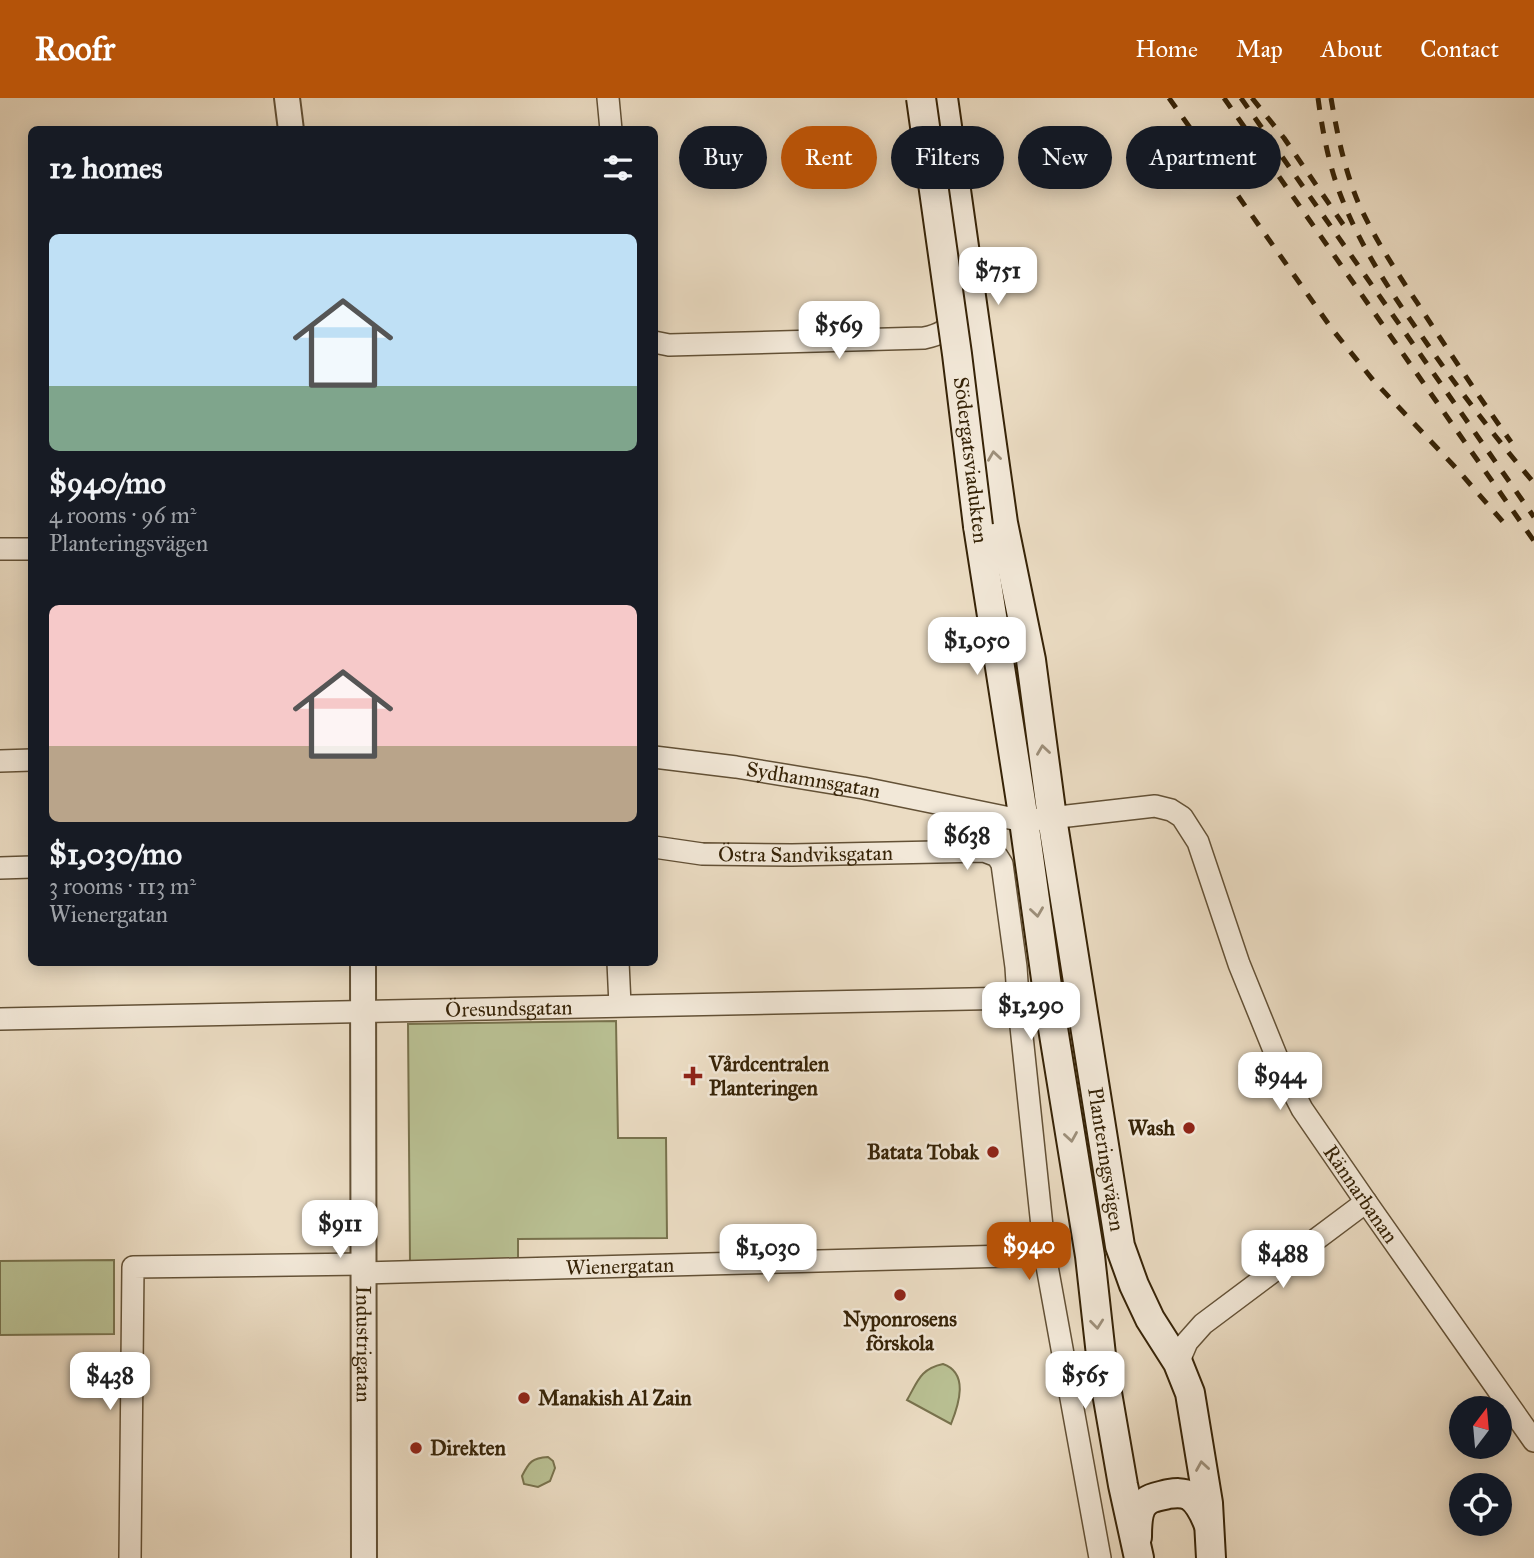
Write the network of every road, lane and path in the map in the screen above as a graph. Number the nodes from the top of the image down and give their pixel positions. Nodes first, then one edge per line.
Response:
1 (287, 98) edge
2 (608, 98) edge
3 (921, 98) edge
4 (934, 98) edge
5 (943, 98) edge
6 (290, 126) edge
7 (611, 126) edge
8 (658, 343) edge
9 (991, 525) junction
10 (0, 549) edge
11 (28, 549) edge
12 (658, 757) edge
13 (28, 760) edge
14 (0, 761) edge
15 (1052, 818) junction
16 (1024, 821) junction
17 (658, 848) edge
18 (28, 867) edge
19 (0, 868) edge
20 (363, 966) edge
21 (618, 966) edge
22 (1018, 998) junction
23 (620, 1005) junction
24 (363, 1010) junction
25 (0, 1018) edge
26 (1366, 1202) junction
27 (1045, 1255) junction
28 (363, 1269) junction
29 (1178, 1363) junction
30 (1534, 1441) edge
31 (1209, 1525) junction
32 (1138, 1554) edge
33 (130, 1558) edge
34 (364, 1558) edge
35 (1100, 1558) edge
36 (1211, 1558) edge

1 - 6 street
2 - 7 street
3 - 9 main road, Södergatsviadukten, bridge
4 - 8 street
9 -> 5 main road, Södergatsviadukten
15 -> 9 main road, Södergatsviadukten
9 - 16 main road, Södergatsviadukten
10 - 11 street
12 - 16 street, Sydhamnsgatan
13 - 14 street
15 - 16 street, Sydhamnsgatan
15 - 26 street, Rännarbanan
15 - 29 main road, Planteringsvägen
16 -> 32 main road, Planteringsvägen
17 - 22 street, Östra Sandviksgatan
18 - 19 street
20 - 24 street, Industrigatan
21 - 23 street
22 - 23 street, Öresundsgatan
22 - 27 street
23 - 24 street, Öresundsgatan
24 - 25 street, Öresundsgatan
24 - 28 street, Industrigatan
26 - 29 street
26 - 30 street, Rännarbanan
27 - 28 street, Wienergatan
27 - 35 street
28 - 33 street, Wienergatan
28 - 34 street, Industrigatan
31 -> 29 main road, Planteringsvägen
31 - 32 main road
31 - 36 main road, Planteringsvägen

